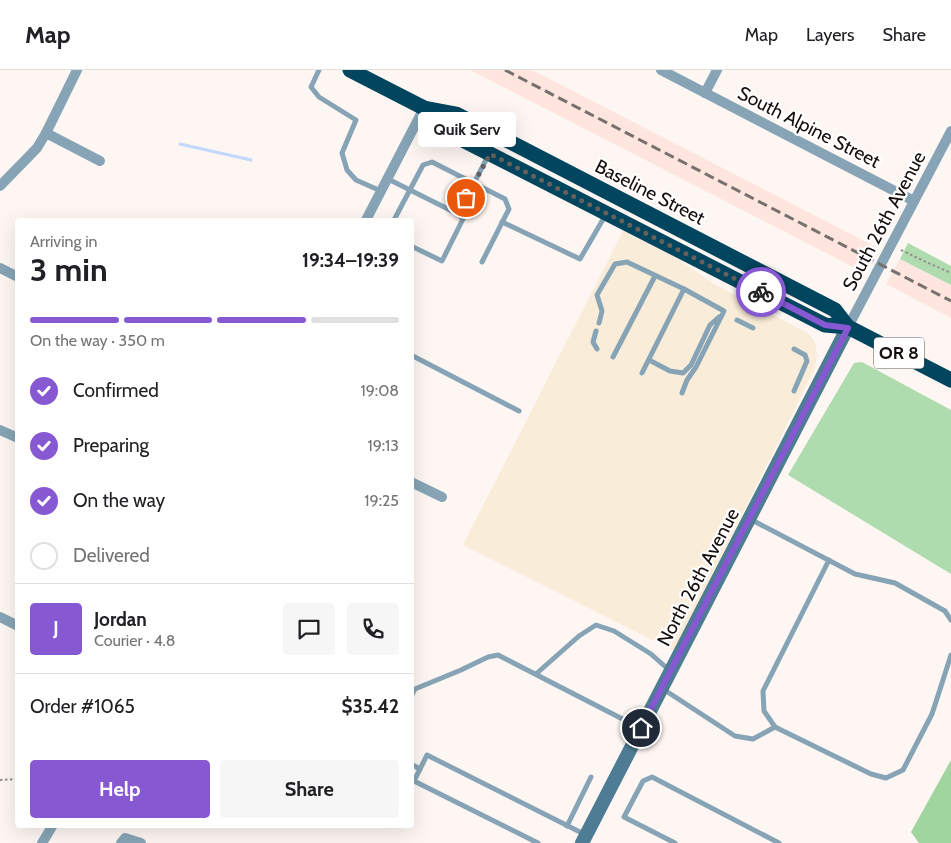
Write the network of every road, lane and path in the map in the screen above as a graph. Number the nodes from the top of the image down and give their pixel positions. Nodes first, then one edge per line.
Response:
1 (77, 70) edge
2 (319, 70) edge
3 (350, 70) edge
4 (661, 70) edge
5 (717, 70) edge
6 (705, 93) junction
7 (424, 108) junction
8 (951, 131) edge
9 (46, 133) junction
10 (490, 154) junction
11 (100, 161) dead end
12 (388, 179) junction
13 (474, 184) junction
14 (0, 186) edge
15 (410, 190) junction
16 (381, 191) junction
17 (914, 201) junction
18 (606, 213) junction
19 (458, 214) junction
20 (367, 218) edge
21 (395, 218) edge
22 (502, 222) junction
23 (891, 245) junction
24 (414, 247) edge
25 (482, 262) dead end
26 (0, 268) edge
27 (951, 273) edge
28 (15, 276) edge
29 (655, 276) junction
30 (684, 289) junction
31 (722, 315) junction
32 (738, 320) dead end
33 (599, 323) dead end
34 (753, 328) dead end
35 (848, 328) junction
36 (596, 331) dead end
37 (597, 349) dead end
38 (794, 349) dead end
39 (414, 357) edge
40 (613, 357) dead end
41 (649, 360) junction
42 (642, 372) dead end
43 (951, 380) edge
44 (794, 391) dead end
45 (682, 393) dead end
46 (519, 411) dead end
47 (0, 430) edge
48 (15, 437) edge
49 (414, 483) edge
50 (442, 497) dead end
51 (750, 519) junction
52 (829, 560) junction
53 (0, 617) edge
54 (951, 620) edge
55 (15, 624) edge
56 (951, 654) edge
57 (670, 671) junction
58 (536, 674) junction
59 (661, 688) junction
60 (414, 691) edge
61 (775, 726) junction
62 (641, 728) junction
63 (414, 766) edge
64 (420, 769) junction
65 (591, 777) dead end
66 (0, 780) edge
67 (15, 780) edge
68 (567, 826) junction
69 (51, 828) edge
70 (584, 839) edge
71 (123, 840) edge
72 (768, 840) edge
73 (42, 843) edge
74 (141, 843) edge
75 (538, 843) edge
76 (675, 843) edge
77 (780, 843) edge

1 - 9 street
2 - 16 lane
3 - 7 highway, Baseline Street / OR 8
4 - 6 street, South Alpine Street
5 - 6 street
6 - 17 street, South Alpine Street
7 - 10 highway, Baseline Street / OR 8
7 - 12 street
7 - 35 highway, Baseline Street / OR 8
8 - 17 street, South 26th Avenue
9 - 11 street
9 - 14 street
10 - 13 lane
10 - 18 highway, Baseline Street / OR 8
12 - 15 lane
12 - 16 street
13 - 15 lane
13 - 19 lane
13 - 22 lane
15 - 19 lane
15 - 21 lane
16 - 20 street
17 - 23 street, South 26th Avenue
18 - 22 lane
18 - 35 highway, Baseline Street / OR 8
19 - 24 lane
22 - 25 lane
23 - 27 path
23 - 35 street, South 26th Avenue
26 - 28 street
29 - 30 lane
29 - 33 lane
29 - 40 lane
30 - 31 lane
30 - 41 lane
31 - 41 lane
31 - 45 lane
32 - 34 lane
35 - 43 highway, Baseline Street / OR 8
35 - 51 street, North 26th Avenue
36 - 37 lane
38 - 44 lane
39 - 46 lane
41 - 42 lane
47 - 48 street
49 - 50 street
51 - 52 lane
51 - 57 street, North 26th Avenue
52 - 54 lane
52 - 61 lane
53 - 55 street
56 - 61 lane
57 - 58 lane
57 - 59 street, North 26th Avenue
58 - 60 lane
58 - 62 lane
59 - 61 lane
59 - 62 street, North 26th Avenue
62 - 70 street, North 26th Avenue
63 - 64 lane
64 - 68 lane
64 - 75 lane
65 - 68 lane
66 - 67 path
68 - 70 lane
69 - 73 street
71 - 74 street
72 - 76 lane
72 - 77 lane

